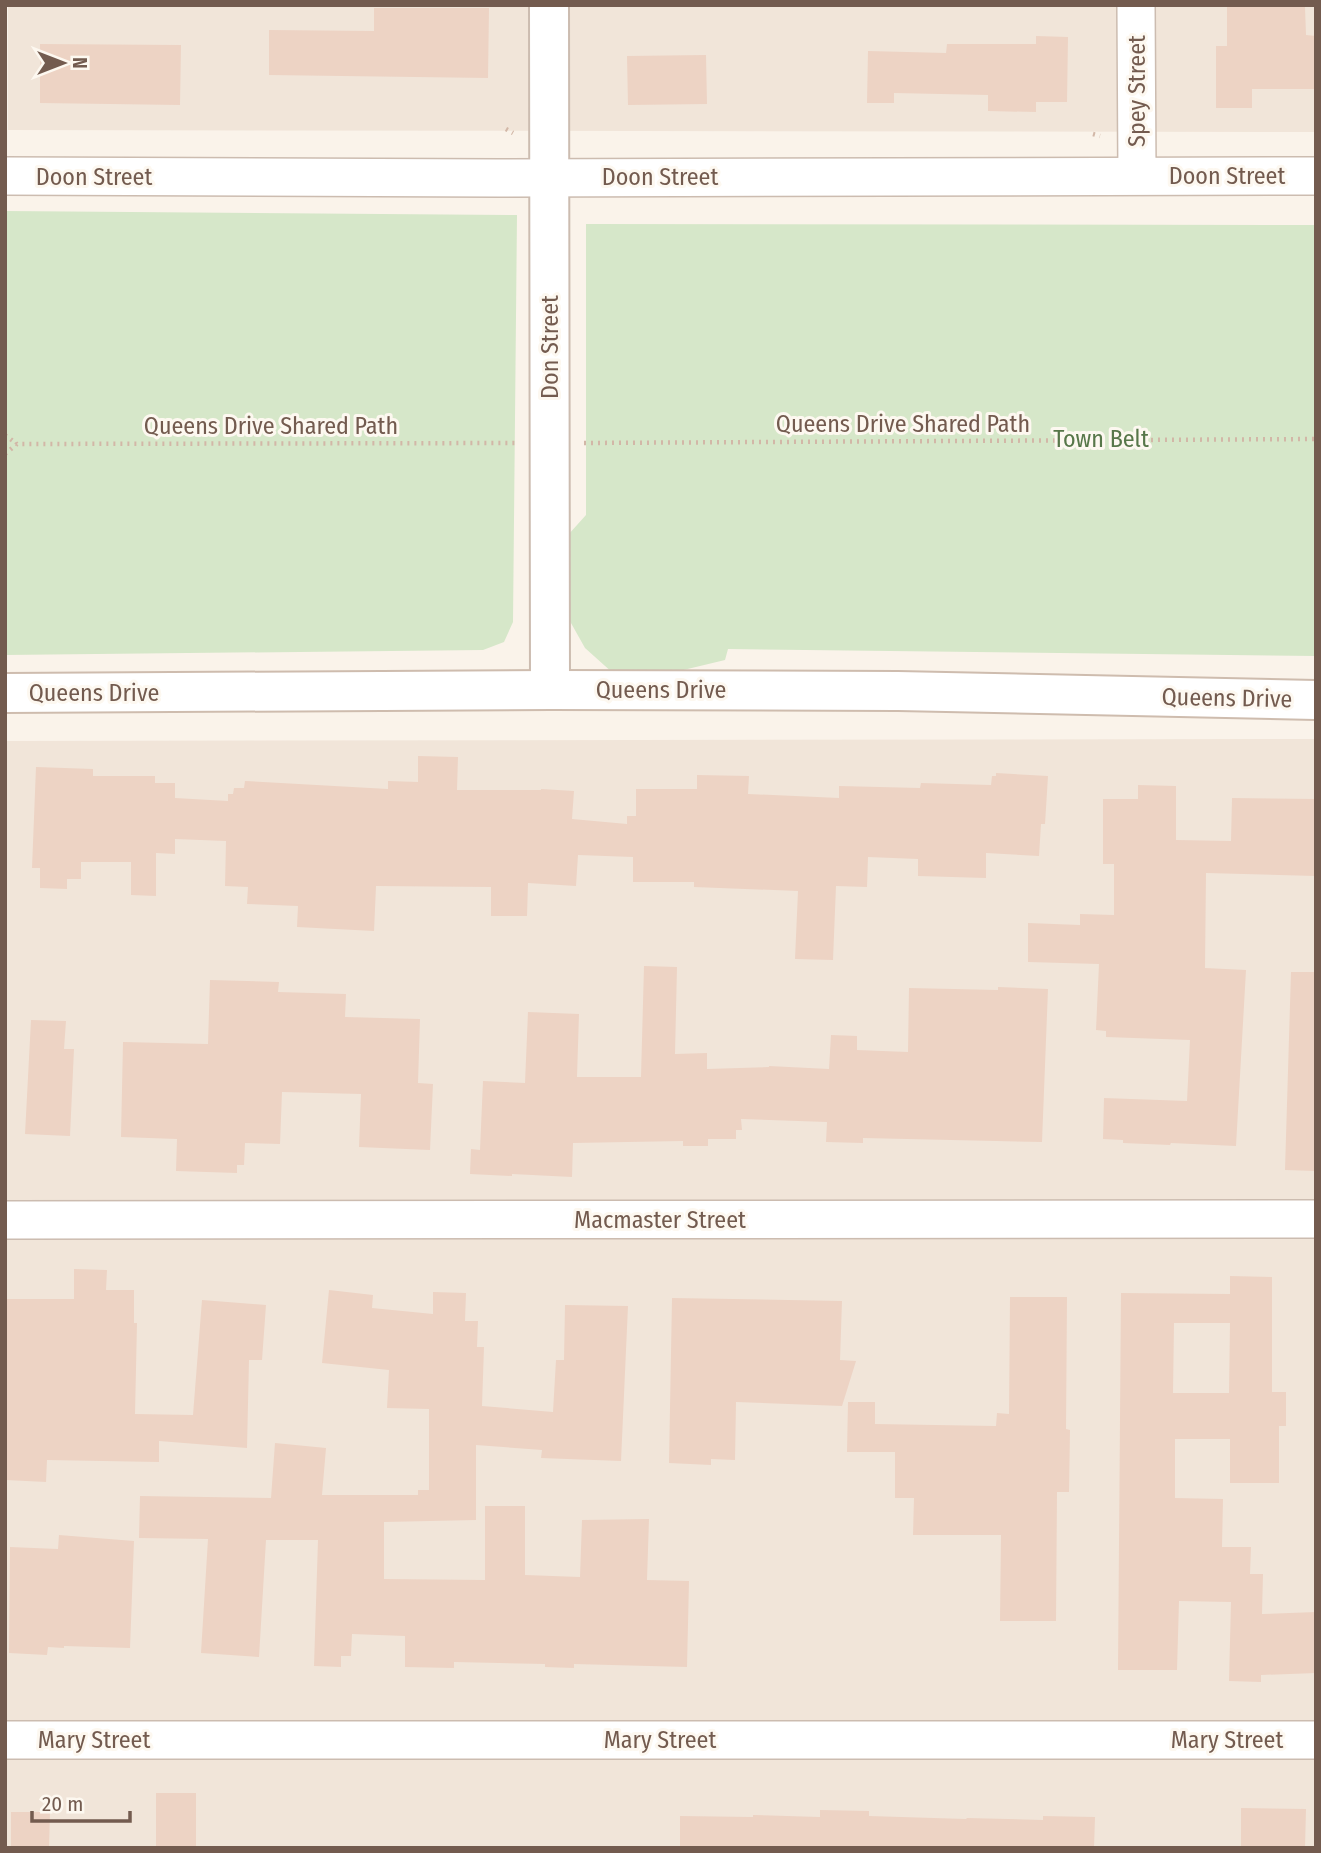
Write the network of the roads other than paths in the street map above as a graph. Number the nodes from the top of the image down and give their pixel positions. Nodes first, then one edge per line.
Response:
1 (550, 5) edge
2 (1136, 5) edge
3 (5, 176) edge
4 (1138, 176) junction
5 (1316, 176) edge
6 (549, 177) junction
7 (550, 690) junction
8 (5, 693) edge
9 (1316, 700) edge
10 (1316, 1219) edge
11 (5, 1220) edge
12 (5, 1740) edge
13 (1316, 1740) edge

1 - 6 main road, Don Street
2 - 4 street, Spey Street
3 - 6 street, Doon Street
4 - 5 street, Doon Street
4 - 6 street, Doon Street
6 - 7 main road, Don Street
7 - 8 main road, Queens Drive
7 - 9 main road, Queens Drive
10 - 11 street, Macmaster Street
12 - 13 street, Mary Street

